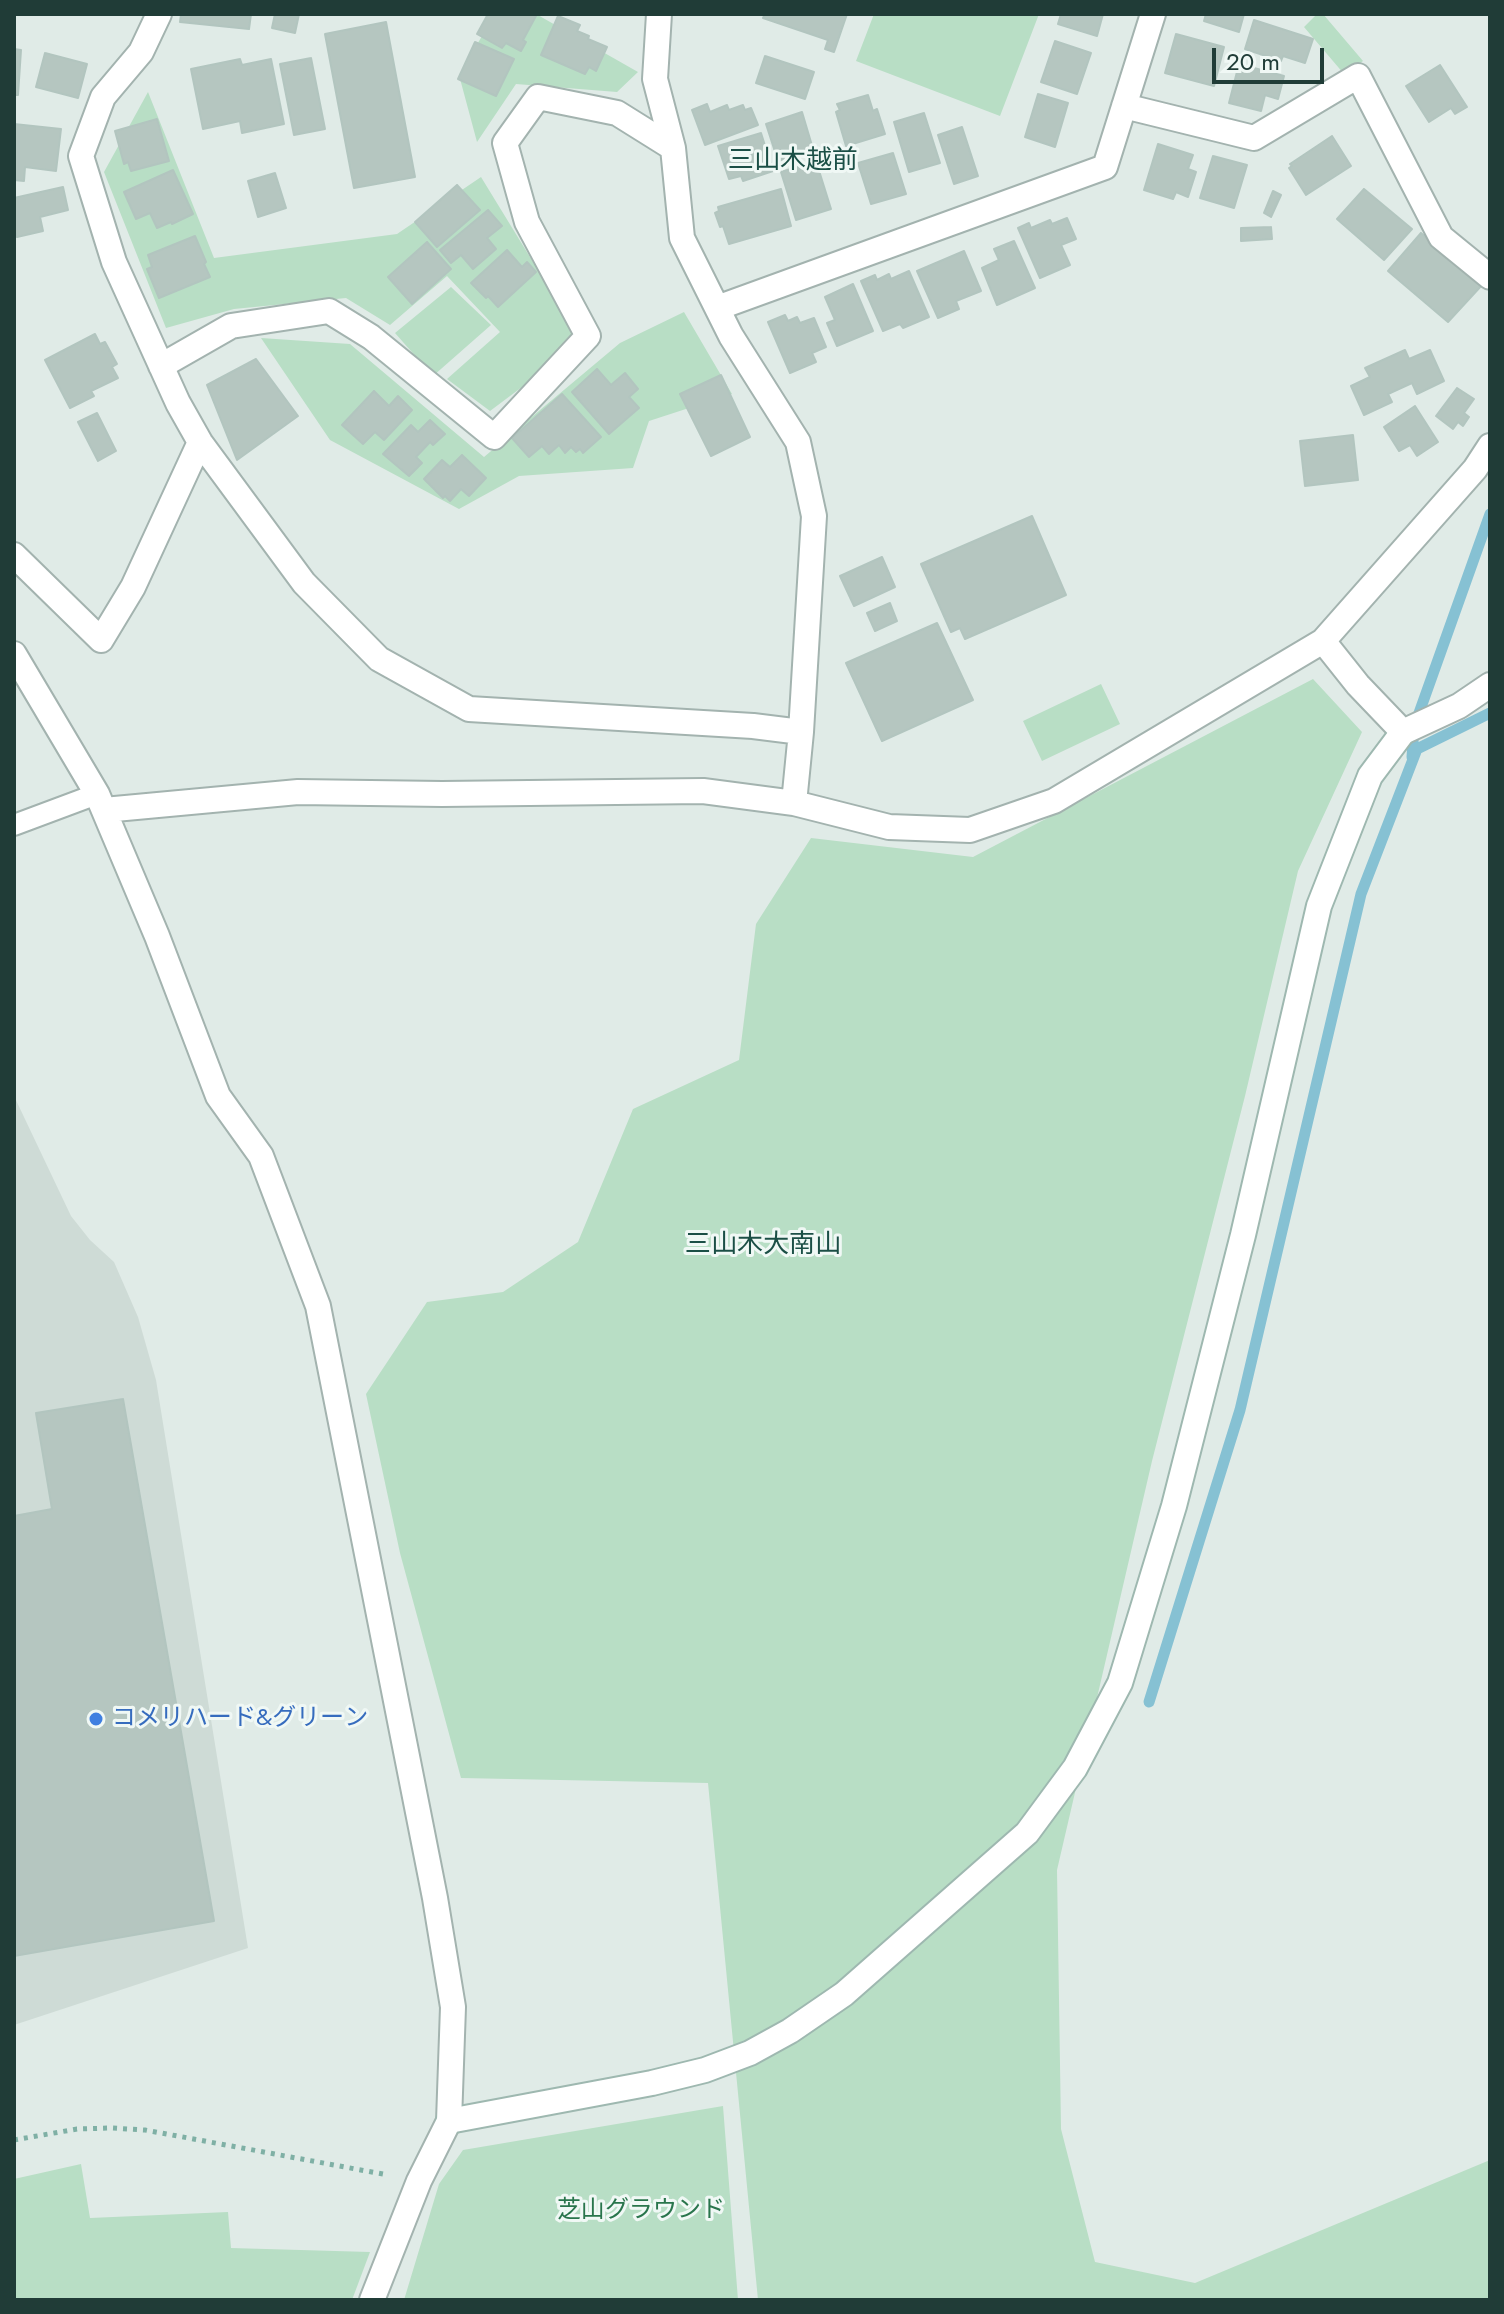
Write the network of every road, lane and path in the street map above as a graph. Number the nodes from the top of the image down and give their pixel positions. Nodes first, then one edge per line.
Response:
1 (159, 14) edge
2 (659, 14) edge
3 (1153, 14) edge
4 (1124, 106) junction
5 (673, 148) junction
6 (1490, 277) edge
7 (717, 308) junction
8 (161, 366) junction
9 (200, 442) junction
10 (1490, 446) edge
11 (14, 555) edge
12 (1323, 641) junction
13 (14, 654) edge
14 (1490, 685) edge
15 (801, 732) junction
16 (1403, 732) junction
17 (100, 802) junction
18 (794, 803) junction
19 (14, 825) edge
20 (449, 2121) junction
21 (14, 2140) edge
22 (419, 2181) junction
23 (372, 2300) edge

1 - 8 street
2 - 5 street
3 - 4 street
4 - 6 street
4 - 7 street
5 - 7 street
5 - 8 street
7 - 15 street
8 - 9 street
9 - 11 street
9 - 15 street
10 - 12 street
12 - 16 street
12 - 18 street
13 - 17 street
14 - 16 street
15 - 18 street
16 - 20 street
17 - 18 street
17 - 19 lane
17 - 20 street
20 - 22 street
21 - 22 path
22 - 23 street

